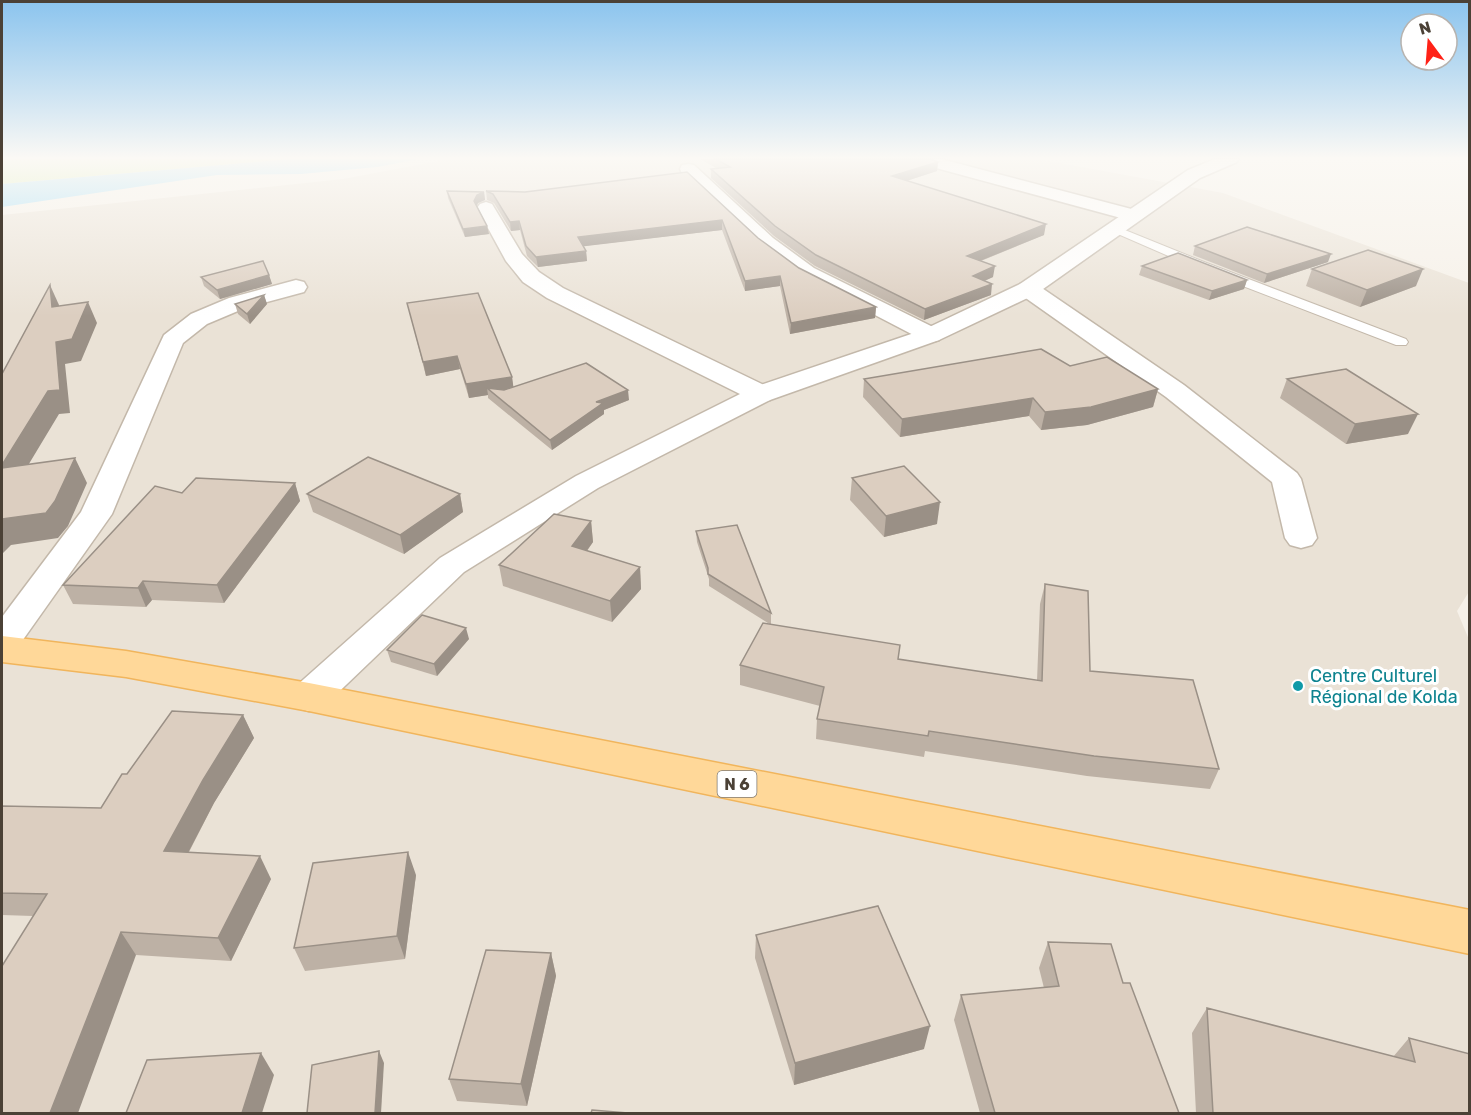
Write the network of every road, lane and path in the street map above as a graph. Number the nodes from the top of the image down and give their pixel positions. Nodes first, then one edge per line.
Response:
1 (488, 211) edge
2 (732, 211) edge
3 (1088, 211) edge
4 (1139, 211) edge
5 (1123, 222) junction
6 (296, 287) dead end
7 (1028, 289) junction
8 (931, 335) junction
9 (1401, 342) dead end
10 (761, 394) junction
11 (1300, 538) dead end
12 (2, 642) edge
13 (2, 649) edge
14 (309, 697) junction
15 (1470, 932) edge

1 - 10 street
2 - 8 street
3 - 5 street
4 - 5 street
5 - 7 street
5 - 9 lane
6 - 12 street
7 - 8 street
7 - 11 street
8 - 10 street
10 - 14 street
13 - 14 main road, N 6
14 - 15 main road, N 6

